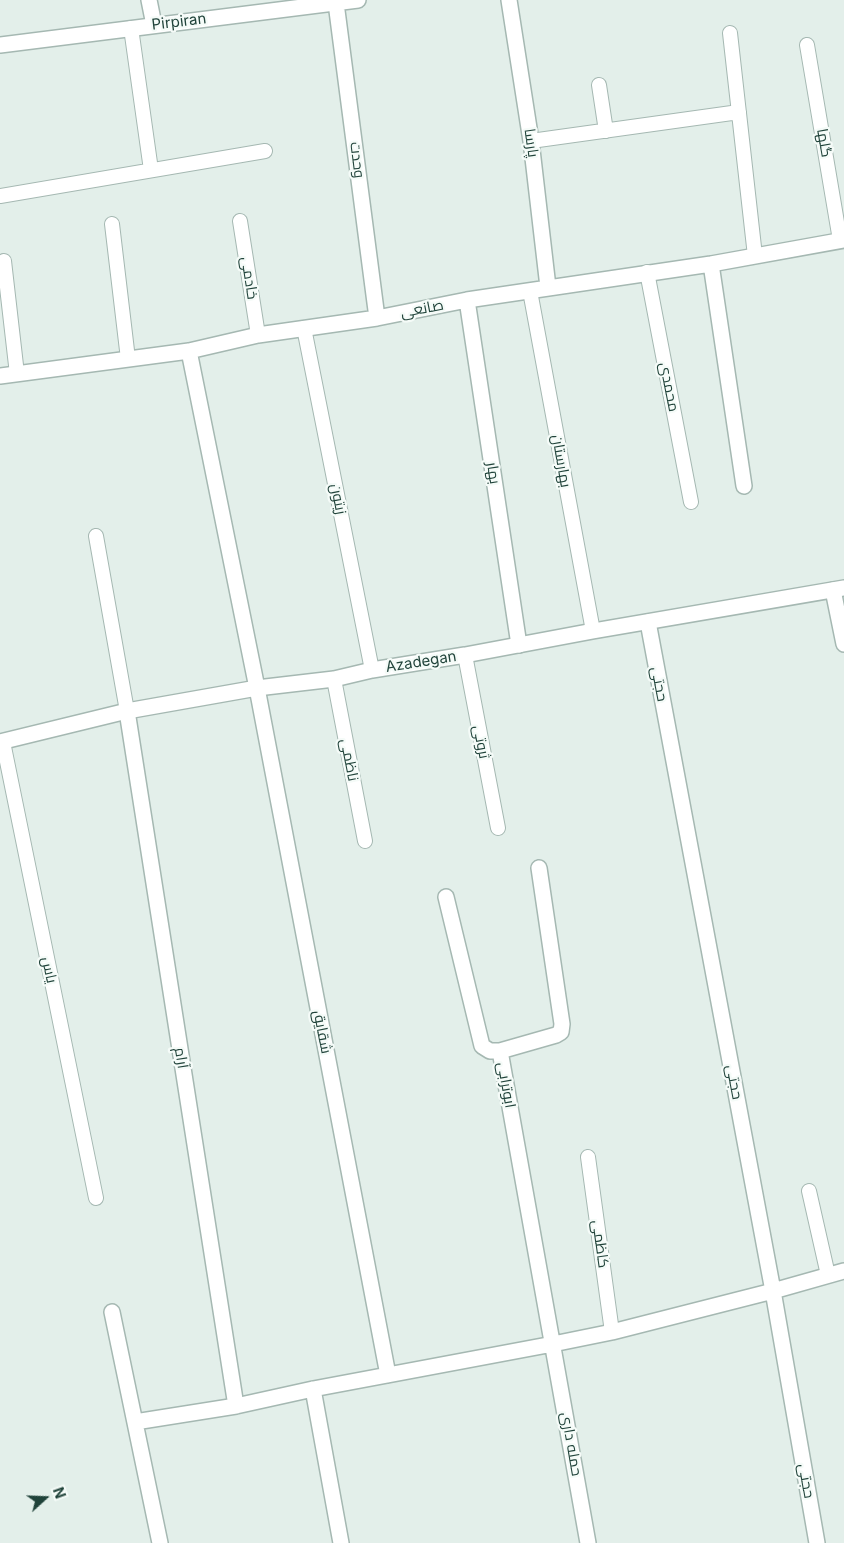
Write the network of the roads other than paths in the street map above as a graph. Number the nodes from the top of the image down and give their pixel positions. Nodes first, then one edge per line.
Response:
1 (150, 0) edge
2 (358, 0) edge
3 (509, 0) edge
4 (302, 3) edge
5 (336, 3) junction
6 (154, 25) junction
7 (131, 28) junction
8 (730, 33) dead end
9 (0, 45) edge
10 (807, 45) dead end
11 (599, 85) dead end
12 (739, 112) junction
13 (606, 130) junction
14 (531, 141) junction
15 (265, 150) dead end
16 (151, 170) junction
17 (0, 196) edge
18 (240, 221) dead end
19 (112, 224) dead end
20 (842, 240) edge
21 (755, 256) junction
22 (4, 261) dead end
23 (711, 264) junction
24 (647, 272) junction
25 (548, 287) junction
26 (530, 291) junction
27 (467, 300) junction
28 (377, 318) junction
29 (304, 328) junction
30 (258, 335) junction
31 (189, 351) junction
32 (128, 359) junction
33 (17, 374) junction
34 (0, 376) edge
35 (744, 486) dead end
36 (691, 502) dead end
37 (96, 536) dead end
38 (839, 589) edge
39 (648, 622) junction
40 (593, 631) junction
41 (844, 644) edge
42 (520, 645) junction
43 (465, 655) junction
44 (372, 670) junction
45 (334, 679) junction
46 (256, 688) junction
47 (126, 711) junction
48 (1, 742) edge
49 (498, 828) dead end
50 (364, 841) dead end
51 (539, 868) dead end
52 (446, 897) dead end
53 (500, 1051) junction
54 (588, 1157) dead end
55 (809, 1191) dead end
56 (96, 1198) dead end
57 (844, 1271) edge
58 (828, 1276) junction
59 (773, 1291) junction
60 (112, 1312) dead end
61 (612, 1332) junction
62 (553, 1344) junction
63 (388, 1375) junction
64 (314, 1389) junction
65 (236, 1406) junction
66 (135, 1422) junction
67 (160, 1543) edge
68 (341, 1543) edge
69 (588, 1543) edge
70 (817, 1543) edge

1 - 6 street
2 - 5 street, Pirpiran
3 - 14 street, پارسا
4 - 5 street, Pirpiran
4 - 6 street, Pirpiran
5 - 28 street, وحدت
6 - 7 street, Pirpiran
7 - 9 street, Pirpiran
7 - 16 lane
8 - 12 lane
10 - 20 lane, گلها
11 - 13 lane
12 - 13 lane
12 - 21 lane
13 - 14 lane
14 - 25 street, پارسا
15 - 16 lane
16 - 17 lane
18 - 30 lane, خادمی
19 - 32 lane
20 - 21 street, صانعی
21 - 23 street, صانعی
22 - 33 lane
23 - 24 street, صانعی
23 - 35 street
24 - 25 street, صانعی
24 - 36 lane, محمدی
25 - 26 street, صانعی
26 - 27 street, صانعی
26 - 40 lane, بهارستان
27 - 28 street, صانعی
27 - 42 street, بهار
28 - 29 street, صانعی
29 - 30 street, صانعی
29 - 44 lane, زیتون
30 - 31 street, صانعی
31 - 32 street, صانعی
31 - 46 street, شقایق
32 - 33 street, صانعی
33 - 34 street, صانعی
37 - 47 lane
38 - 39 street, Azadegan
38 - 41 street
39 - 40 street, Azadegan
39 - 59 street, حجتی
40 - 42 street, Azadegan
42 - 43 street, Azadegan
43 - 44 street, Azadegan
43 - 49 lane, ثروتی
44 - 45 street, Azadegan
45 - 46 street, Azadegan
45 - 50 lane, ناظمی
46 - 47 street, Azadegan
46 - 63 street, شقایق
47 - 48 street, Azadegan
47 - 65 street, آرام
48 - 56 lane, یاس
51 - 53 street, ابوترابی
52 - 53 street
53 - 62 street, ابوترابی
54 - 61 lane, کاظمی
55 - 58 lane
57 - 58 street
58 - 59 street
59 - 61 street
59 - 70 street, حجتی
60 - 66 street
61 - 62 street
62 - 63 street
62 - 69 street, حمله داری
63 - 64 street
64 - 65 street
64 - 68 street
65 - 66 street
66 - 67 street

